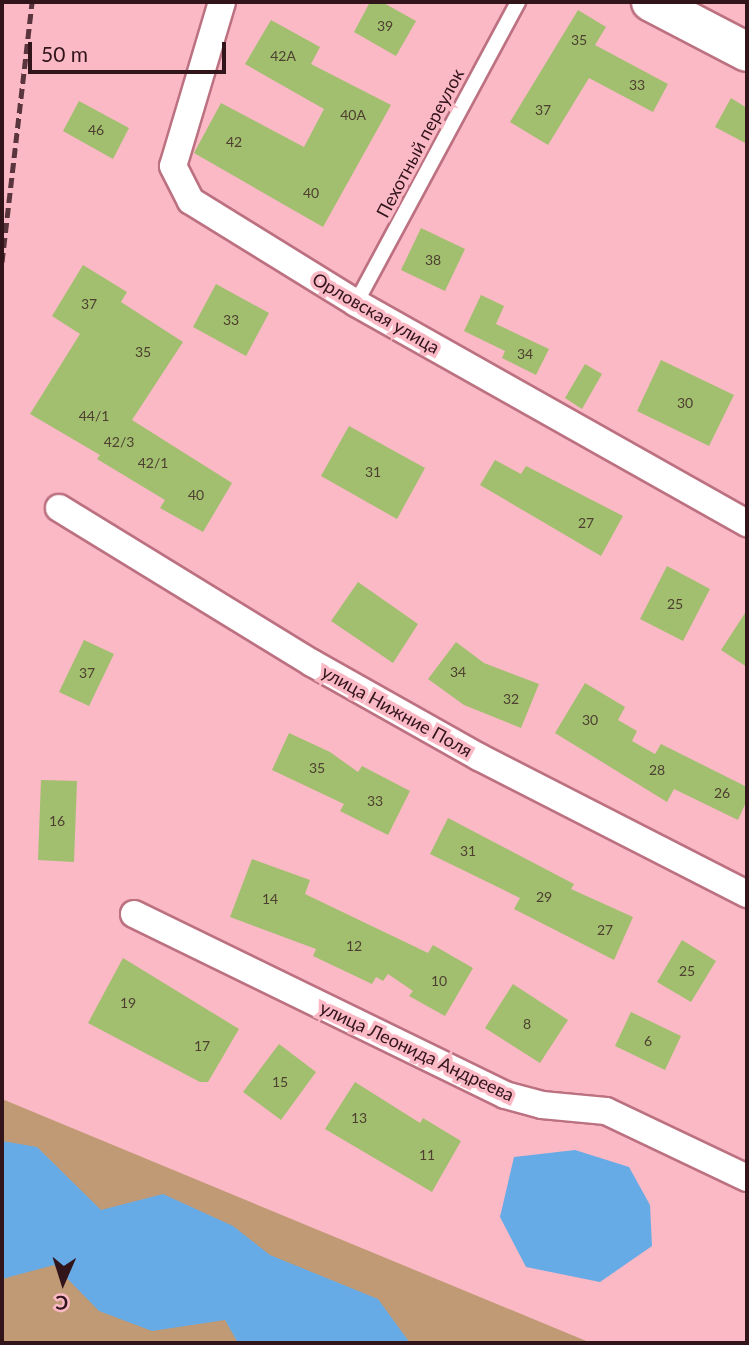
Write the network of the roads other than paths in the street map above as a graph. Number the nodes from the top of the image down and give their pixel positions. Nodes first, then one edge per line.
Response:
1 (222, 2) edge
2 (518, 2) edge
3 (650, 2) edge
4 (747, 52) edge
5 (356, 303) junction
6 (59, 508) dead end
7 (747, 523) edge
8 (747, 894) edge
9 (134, 914) dead end
10 (747, 1178) edge

1 - 5 street, Орловская улица
2 - 5 lane, Пехотный переулок
3 - 4 street
5 - 7 street, Орловская улица
6 - 8 street, улица Нижние Поля
9 - 10 street, улица Леонида Андреева

